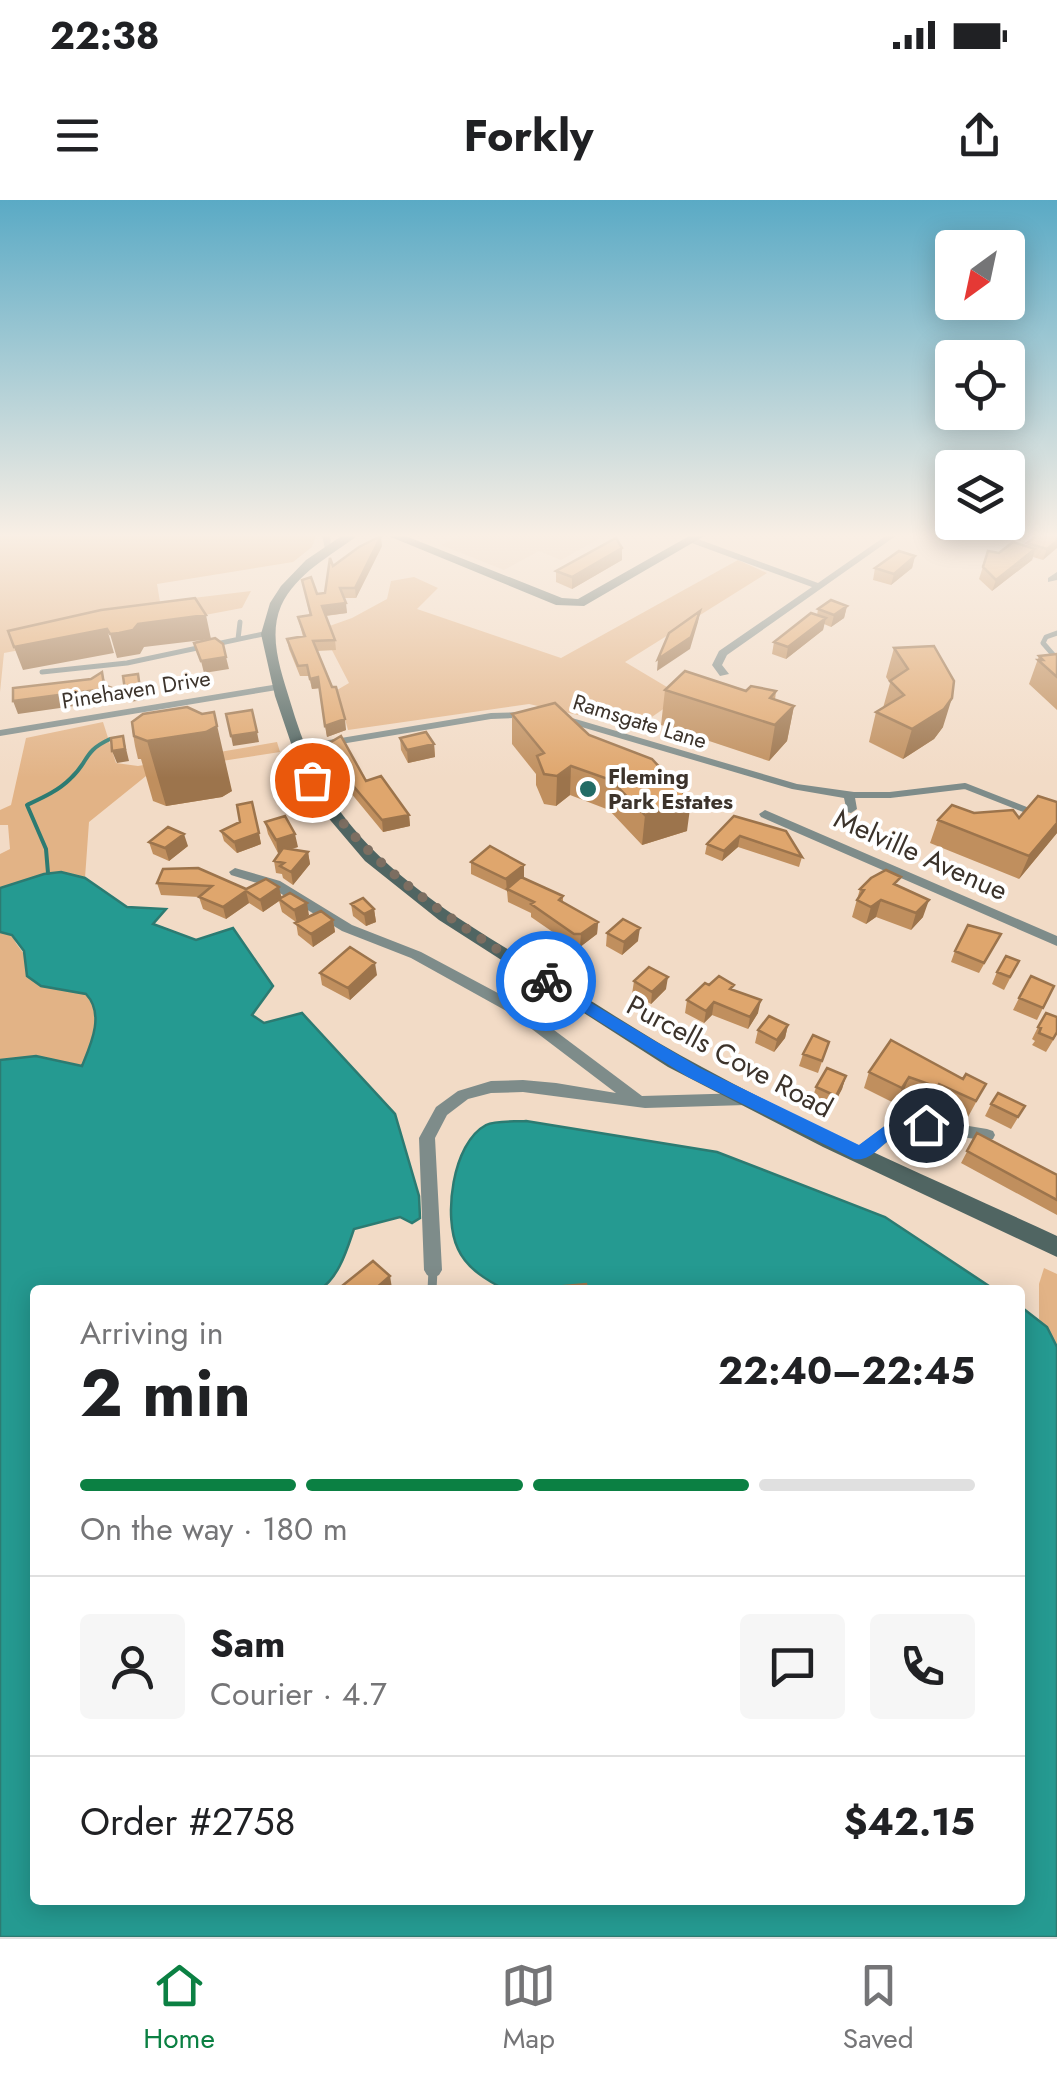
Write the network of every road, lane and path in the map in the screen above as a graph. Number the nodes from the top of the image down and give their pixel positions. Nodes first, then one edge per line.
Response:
1 (274, 616) edge
2 (776, 616) edge
3 (240, 622) dead end
4 (268, 633) junction
5 (1057, 633) edge
6 (238, 639) junction
7 (1057, 659) edge
8 (42, 672) dead end
9 (724, 674) dead end
10 (280, 687) junction
11 (0, 733) edge
12 (299, 748) junction
13 (850, 802) joint
14 (765, 814) dead end
15 (1040, 816) edge
16 (236, 872) dead end
17 (1057, 941) edge
18 (746, 1099) junction
19 (640, 1102) junction
20 (987, 1135) edge
21 (860, 1154) junction
22 (1057, 1248) edge
23 (433, 1270) joint
24 (432, 1285) edge

1 - 4 main road
2 - 9 street
3 - 6 lane
4 - 6 lane
4 - 10 main road, Purcells Cove Road
5 - 7 lane
6 - 8 lane
10 - 11 street, Pinehaven Drive
10 - 12 main road, Purcells Cove Road
12 - 13 street, Ramsgate Lane
12 - 18 main road, Purcells Cove Road
13 - 15 lane, Ramsgate Lane
14 - 17 street, Melville Avenue
16 - 19 street
18 - 19 street
18 - 21 main road, Purcells Cove Road
19 - 23 street
20 - 21 street
21 - 22 main road, Purcells Cove Road
23 - 24 lane

